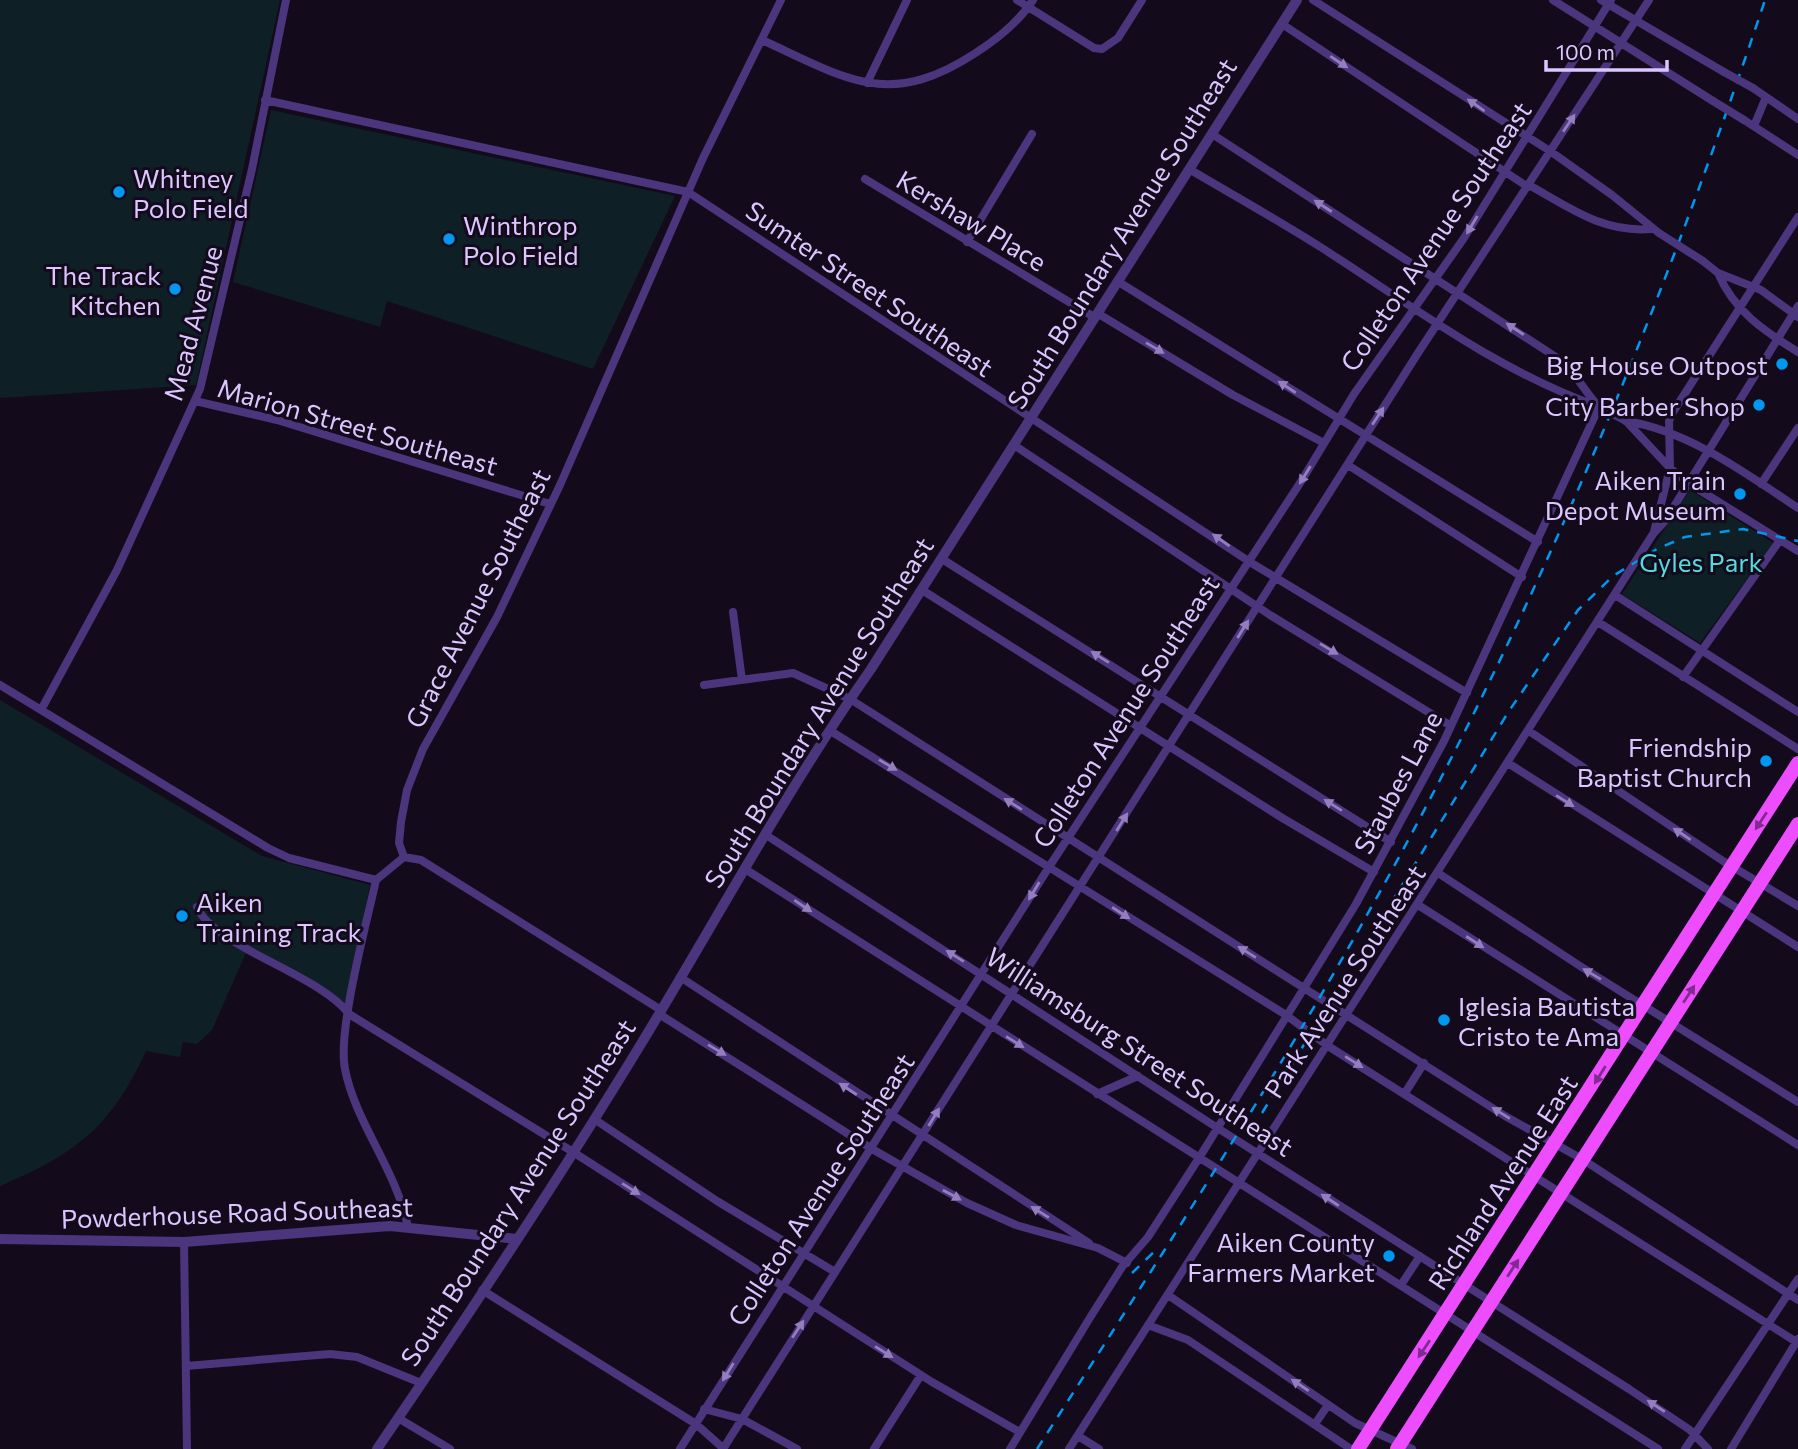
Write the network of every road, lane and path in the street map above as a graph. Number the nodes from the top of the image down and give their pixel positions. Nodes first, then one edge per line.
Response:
1 (286, 0) edge
2 (781, 0) edge
3 (907, 0) edge
4 (1017, 0) edge
5 (1142, 0) edge
6 (1297, 0) edge
7 (1313, 0) edge
8 (1553, 0) edge
9 (1649, 0) edge
10 (1607, 1) edge
11 (1031, 4) edge
12 (1636, 21) junction
13 (1282, 24) junction
14 (1595, 27) junction
15 (762, 40) junction
16 (1622, 43) junction
17 (867, 83) junction
18 (1766, 97) junction
19 (265, 100) junction
20 (1798, 119) edge
21 (1754, 127) junction
22 (1032, 134) dead end
23 (1212, 134) junction
24 (1528, 138) junction
25 (1550, 151) junction
26 (1798, 155) edge
27 (1189, 169) junction
28 (1505, 172) junction
29 (865, 180) dead end
30 (1529, 186) junction
31 (688, 192) junction
32 (1798, 217) edge
33 (1655, 231) junction
34 (967, 242) junction
35 (1718, 274) junction
36 (1434, 278) junction
37 (1117, 281) junction
38 (1753, 287) junction
39 (1459, 294) junction
40 (1413, 309) junction
41 (1739, 309) junction
42 (1796, 312) edge
43 (1095, 315) junction
44 (1438, 324) junction
45 (1777, 338) junction
46 (1798, 352) edge
47 (195, 401) junction
48 (1600, 407) junction
49 (1030, 419) junction
50 (1339, 419) junction
51 (1626, 421) junction
52 (1798, 428) edge
53 (1669, 430) junction
54 (1366, 436) junction
55 (1324, 443) junction
56 (1014, 445) junction
57 (1706, 452) junction
58 (1349, 465) junction
59 (1670, 468) junction
60 (1688, 483) junction
61 (1761, 484) junction
62 (550, 504) junction
63 (1798, 508) edge
64 (1653, 534) junction
65 (1780, 540) junction
66 (1538, 542) junction
67 (1798, 551) edge
68 (942, 559) junction
69 (1248, 560) junction
70 (1522, 577) junction
71 (1277, 578) junction
72 (1229, 587) junction
73 (922, 590) junction
74 (1615, 595) junction
75 (1258, 607) junction
76 (733, 612) dead end
77 (1598, 622) junction
78 (1700, 649) junction
79 (1684, 677) junction
80 (742, 680) junction
81 (0, 685) edge
82 (704, 685) dead end
83 (1467, 693) junction
84 (1160, 696) junction
85 (850, 699) junction
86 (41, 710) junction
87 (1798, 712) edge
88 (1191, 714) junction
89 (1451, 726) junction
90 (1139, 727) junction
91 (829, 730) junction
92 (1529, 730) junction
93 (1170, 747) junction
94 (1798, 749) edge
95 (1508, 763) junction
96 (1798, 763) edge
97 (1798, 824) edge
98 (766, 835) junction
99 (1067, 839) junction
100 (1391, 842) junction
101 (404, 857) junction
102 (1099, 858) junction
103 (1733, 866) junction
104 (1049, 867) junction
105 (746, 869) junction
106 (1374, 872) junction
107 (1438, 873) junction
108 (376, 880) junction
109 (1761, 882) junction
110 (1080, 887) junction
111 (1716, 892) junction
112 (1418, 905) junction
113 (1798, 906) edge
114 (197, 907) dead end
115 (1743, 910) junction
116 (1798, 947) edge
117 (983, 974) junction
118 (680, 977) junction
119 (1304, 988) junction
120 (1014, 993) junction
121 (1644, 1005) junction
122 (961, 1007) junction
123 (659, 1012) junction
124 (349, 1014) junction
125 (1348, 1014) junction
126 (1286, 1015) junction
127 (1672, 1021) junction
128 (992, 1027) junction
129 (1625, 1033) junction
130 (1328, 1046) junction
131 (1652, 1052) junction
132 (1424, 1063) junction
133 (1138, 1076) junction
134 (1405, 1093) junction
135 (1097, 1094) junction
136 (1798, 1102) edge
137 (891, 1117) junction
138 (594, 1119) junction
139 (1216, 1127) junction
140 (922, 1137) junction
141 (1555, 1144) junction
142 (1798, 1145) edge
143 (872, 1149) junction
144 (573, 1152) junction
145 (1259, 1154) junction
146 (1199, 1158) junction
147 (1582, 1159) junction
148 (904, 1168) junction
149 (1535, 1175) junction
150 (1240, 1184) junction
151 (1562, 1191) junction
152 (408, 1227) junction
153 (0, 1239) edge
154 (517, 1240) junction
155 (184, 1242) junction
156 (1098, 1248) junction
157 (804, 1252) junction
158 (1420, 1256) junction
159 (1126, 1263) junction
160 (835, 1272) junction
161 (1798, 1279) edge
162 (1401, 1285) junction
163 (1465, 1285) junction
164 (782, 1287) junction
165 (482, 1290) junction
166 (1788, 1293) junction
167 (1168, 1295) junction
168 (1798, 1300) edge
169 (1492, 1301) junction
170 (812, 1307) junction
171 (1447, 1314) junction
172 (1769, 1322) junction
173 (1149, 1325) junction
174 (1473, 1331) junction
175 (1797, 1341) edge
176 (186, 1366) junction
177 (921, 1375) junction
178 (421, 1383) junction
179 (1328, 1405) junction
180 (704, 1409) junction
181 (398, 1418) junction
182 (742, 1419) junction
183 (696, 1424) junction
184 (1315, 1424) junction
185 (1371, 1430) junction
186 (1018, 1431) junction
187 (1695, 1435) junction
188 (1078, 1436) junction
189 (1403, 1447) edge
190 (187, 1449) edge
191 (377, 1449) edge
192 (450, 1449) edge
193 (680, 1449) edge
194 (723, 1449) edge
195 (797, 1449) edge
196 (874, 1449) edge
197 (1010, 1449) edge
198 (1069, 1449) edge
199 (1099, 1449) edge
200 (1350, 1449) edge
201 (1358, 1449) edge
202 (1658, 1449) edge
203 (1685, 1449) edge
204 (1708, 1449) edge
205 (1731, 1449) edge

1 - 19 street, Mead Avenue
2 - 15 street, Grace Avenue Southeast
3 - 17 street
4 - 11 street
5 - 11 street
6 - 13 street, South Boundary Avenue Southeast
24 -> 7 street
8 - 14 street
9 - 12 street, Colleton Avenue Southeast
10 - 12 street
10 - 14 street, Colleton Avenue Southeast
11 - 17 street
12 - 16 street, Colleton Avenue Southeast
12 - 18 street, bridge
13 - 23 street, South Boundary Avenue Southeast
13 -> 28 street
14 - 16 street
14 - 24 street, Colleton Avenue Southeast
15 - 17 street
15 - 31 street, Grace Avenue Southeast
16 - 21 street, bridge
25 -> 16 street, Colleton Avenue Southeast
18 - 20 street
18 - 21 street
19 - 31 street, Sumter Street Southeast
19 - 47 street, Mead Avenue
21 - 26 street
22 - 34 street
23 - 27 street, South Boundary Avenue Southeast
36 -> 23 street
24 - 25 street
24 - 28 street, Colleton Avenue Southeast
25 - 30 street, Colleton Avenue Southeast
25 - 33 street
27 - 37 street, South Boundary Avenue Southeast
27 - 40 street
28 - 30 street
28 -> 36 street, Colleton Avenue Southeast
29 - 34 street, Kershaw Place
30 - 33 street
30 - 39 street, Colleton Avenue Southeast
31 - 49 street, Sumter Street Southeast
31 - 62 street, Grace Avenue Southeast
32 - 38 street, Park Avenue Southeast
33 - 35 street, bridge
34 - 43 street, Kershaw Place
35 - 38 street
35 - 41 street
36 - 39 street
36 - 40 street, Colleton Avenue Southeast
37 - 43 street, South Boundary Avenue Southeast
50 -> 37 street
38 - 41 street, Park Avenue Southeast
38 - 42 street
39 - 44 street, Colleton Avenue Southeast
48 -> 39 street
40 - 44 street
40 - 50 street, Colleton Avenue Southeast
41 - 45 street
41 - 53 street, Park Avenue Southeast
42 - 45 street, Park Avenue Southeast
43 - 49 street, South Boundary Avenue Southeast
43 -> 55 street, Kershaw Place
44 - 48 street
54 -> 44 street, Colleton Avenue Southeast
45 - 46 street
45 - 57 street, Park Avenue Southeast
47 - 62 street, Marion Street Southeast
47 - 86 street, Mead Avenue
48 - 51 street, bridge
48 - 66 street, Staubes Lane
49 - 56 street, South Boundary Avenue Southeast
69 -> 49 street, Sumter Street Southeast
50 - 54 street
50 - 55 street, Colleton Avenue Southeast
51 - 53 street
51 - 59 street
52 - 61 street
53 - 57 street
53 - 59 street, Park Avenue Southeast
54 - 58 street, Colleton Avenue Southeast
54 - 66 street
55 -> 69 street, Colleton Avenue Southeast
56 - 68 street, South Boundary Avenue Southeast
56 - 72 street
57 - 60 street, Park Avenue Southeast
57 - 61 street
58 - 70 street
58 - 71 street, Colleton Avenue Southeast
59 - 60 street
59 - 64 street, Park Avenue Southeast
60 - 64 street, Park Avenue Southeast
60 - 65 street
61 - 63 street
62 - 101 street, Grace Avenue Southeast
64 - 74 street, Park Avenue Southeast
65 - 67 street
65 - 78 street
66 - 70 street, Staubes Lane
68 - 73 street, South Boundary Avenue Southeast
84 -> 68 street
69 - 71 street, Sumter Street Southeast
69 - 72 street, Colleton Avenue Southeast
70 - 83 street, Staubes Lane
71 - 75 street, Colleton Avenue Southeast
71 - 83 street, Sumter Street Southeast
72 - 75 street
72 - 84 street, Colleton Avenue Southeast
73 - 85 street, South Boundary Avenue Southeast
73 - 90 street
74 - 77 street, Park Avenue Southeast
74 - 78 street
88 -> 75 street, Colleton Avenue Southeast
75 -> 89 street
76 - 80 street
77 - 79 street
77 - 92 street, Park Avenue Southeast
78 - 79 street
78 - 87 street
79 - 94 street
80 - 82 street
80 - 85 street
81 - 86 street
83 - 89 street, Staubes Lane
84 - 88 street
84 - 90 street, Colleton Avenue Southeast
85 - 91 street, South Boundary Avenue Southeast
99 -> 85 street
86 - 108 street
88 - 93 street, Colleton Avenue Southeast
100 -> 88 street
89 - 100 street, Staubes Lane
90 - 93 street
90 - 99 street, Colleton Avenue Southeast
91 - 98 street, South Boundary Avenue Southeast
91 -> 104 street
92 - 95 street, Park Avenue Southeast
103 -> 92 street
102 -> 93 street, Colleton Avenue Southeast
93 - 106 street
95 - 107 street, Park Avenue Southeast
95 -> 111 street
96 -> 103 main road, Richland Avenue East
97 - 109 main road, Richland Avenue East
98 - 105 street, South Boundary Avenue Southeast
117 -> 98 street, Williamsburg Street Southeast
99 - 102 street
99 - 104 street, Colleton Avenue Southeast
100 - 106 street, Staubes Lane
101 - 108 street
101 - 123 street
102 - 110 street, Colleton Avenue Southeast
119 -> 102 street
103 - 109 street
103 - 111 main road, Richland Avenue East
104 - 110 street
104 -> 117 street, Colleton Avenue Southeast
105 - 118 street, South Boundary Avenue Southeast
105 -> 122 street
106 - 119 street, Staubes Lane
107 - 112 street, Park Avenue Southeast
121 -> 107 street
108 - 124 street
109 - 113 street
109 - 115 main road, Richland Avenue East
110 - 120 street, Colleton Avenue Southeast
110 -> 126 street
111 - 115 street
111 - 121 main road, Richland Avenue East
112 - 125 street, Park Avenue Southeast
112 -> 129 street
114 - 124 street
115 - 116 street
127 -> 115 main road, Richland Avenue East
117 - 120 street, Williamsburg Street Southeast
117 - 122 street, Colleton Avenue Southeast
118 - 123 street, South Boundary Avenue Southeast
137 -> 118 street
119 - 125 street
119 - 126 street, Staubes Lane
120 - 128 street, Colleton Avenue Southeast
120 - 133 street, Williamsburg Street Southeast
121 - 127 street
121 - 129 main road, Richland Avenue East
122 - 128 street
122 - 137 street, Colleton Avenue Southeast
123 - 138 street, South Boundary Avenue Southeast
123 -> 143 street
124 - 144 street
124 - 152 street
125 - 130 street, Park Avenue Southeast
125 - 132 street
126 - 130 street
126 - 139 street, Staubes Lane
127 - 131 main road, Richland Avenue East
127 - 136 street
128 -> 135 street
140 -> 128 street, Colleton Avenue Southeast
129 - 131 street
129 -> 141 main road, Richland Avenue East
130 -> 134 street
130 - 145 street, Park Avenue Southeast
131 - 142 street
131 - 147 main road, Richland Avenue East
132 - 134 street
141 -> 132 street
133 - 135 street
133 - 139 street, Williamsburg Street Southeast
134 - 149 street
135 - 146 street
137 - 140 street
137 - 143 street, Colleton Avenue Southeast
138 - 144 street, South Boundary Avenue Southeast
138 - 157 street
139 - 145 street, Williamsburg Street Southeast
139 - 146 street, Staubes Lane
140 - 148 street, Colleton Avenue Southeast
156 -> 140 street
141 - 147 street
141 - 149 main road, Richland Avenue East
143 - 148 street
143 - 157 street, Colleton Avenue Southeast
144 - 154 street, South Boundary Avenue Southeast
144 -> 164 street
145 - 150 street, Park Avenue Southeast
158 -> 145 street, Williamsburg Street Southeast
146 - 150 street
146 - 159 street
147 - 151 main road, Richland Avenue East
147 - 166 street
148 -> 156 street
148 - 160 street, Colleton Avenue Southeast
149 - 151 street
149 - 163 main road, Richland Avenue East
150 - 162 street
150 - 167 street, Park Avenue Southeast
169 -> 151 main road, Richland Avenue East
151 - 172 street
152 - 154 street, Powderhouse Road Southeast
152 - 155 street, Powderhouse Road Southeast
153 - 155 street, Powderhouse Road Southeast
154 - 165 street, South Boundary Avenue Southeast
155 - 176 street
156 - 159 street
157 - 160 street
157 - 164 street, Colleton Avenue Southeast
158 - 162 street
158 - 163 street, Williamsburg Street Southeast
159 - 186 street
160 - 170 street, Colleton Avenue Southeast
161 - 166 street
162 - 171 street
163 - 169 street, Williamsburg Street Southeast
163 - 171 main road, Richland Avenue East
164 - 170 street
164 -> 180 street, Colleton Avenue Southeast
165 - 178 street, South Boundary Avenue Southeast
165 - 183 street
166 - 168 street
166 - 172 street
167 - 173 street, Park Avenue Southeast
179 -> 167 street
169 - 174 main road, Richland Avenue East
187 -> 169 street, Williamsburg Street Southeast
170 -> 177 street
182 -> 170 street, Colleton Avenue Southeast
171 - 174 street
171 -> 185 main road, Richland Avenue East
172 - 175 street
172 - 187 street
173 - 184 street
173 - 188 street, Park Avenue Southeast
174 - 189 main road, Richland Avenue East
174 - 202 street
175 - 205 street
176 - 178 street
176 - 190 street
177 - 186 street
177 - 196 street
178 - 181 street, South Boundary Avenue Southeast
179 - 184 street
179 - 185 street
180 - 182 street
180 - 183 street, Colleton Avenue Southeast
181 - 191 street, South Boundary Avenue Southeast
181 - 192 street
182 - 194 street, Colleton Avenue Southeast
182 - 195 street
183 - 193 street, Colleton Avenue Southeast
183 - 194 street
184 - 200 street
185 - 189 street
185 - 201 main road, Richland Avenue East
186 - 197 street
187 - 203 street
187 - 204 street, Williamsburg Street Southeast
188 - 198 street, Park Avenue Southeast
188 - 199 street

